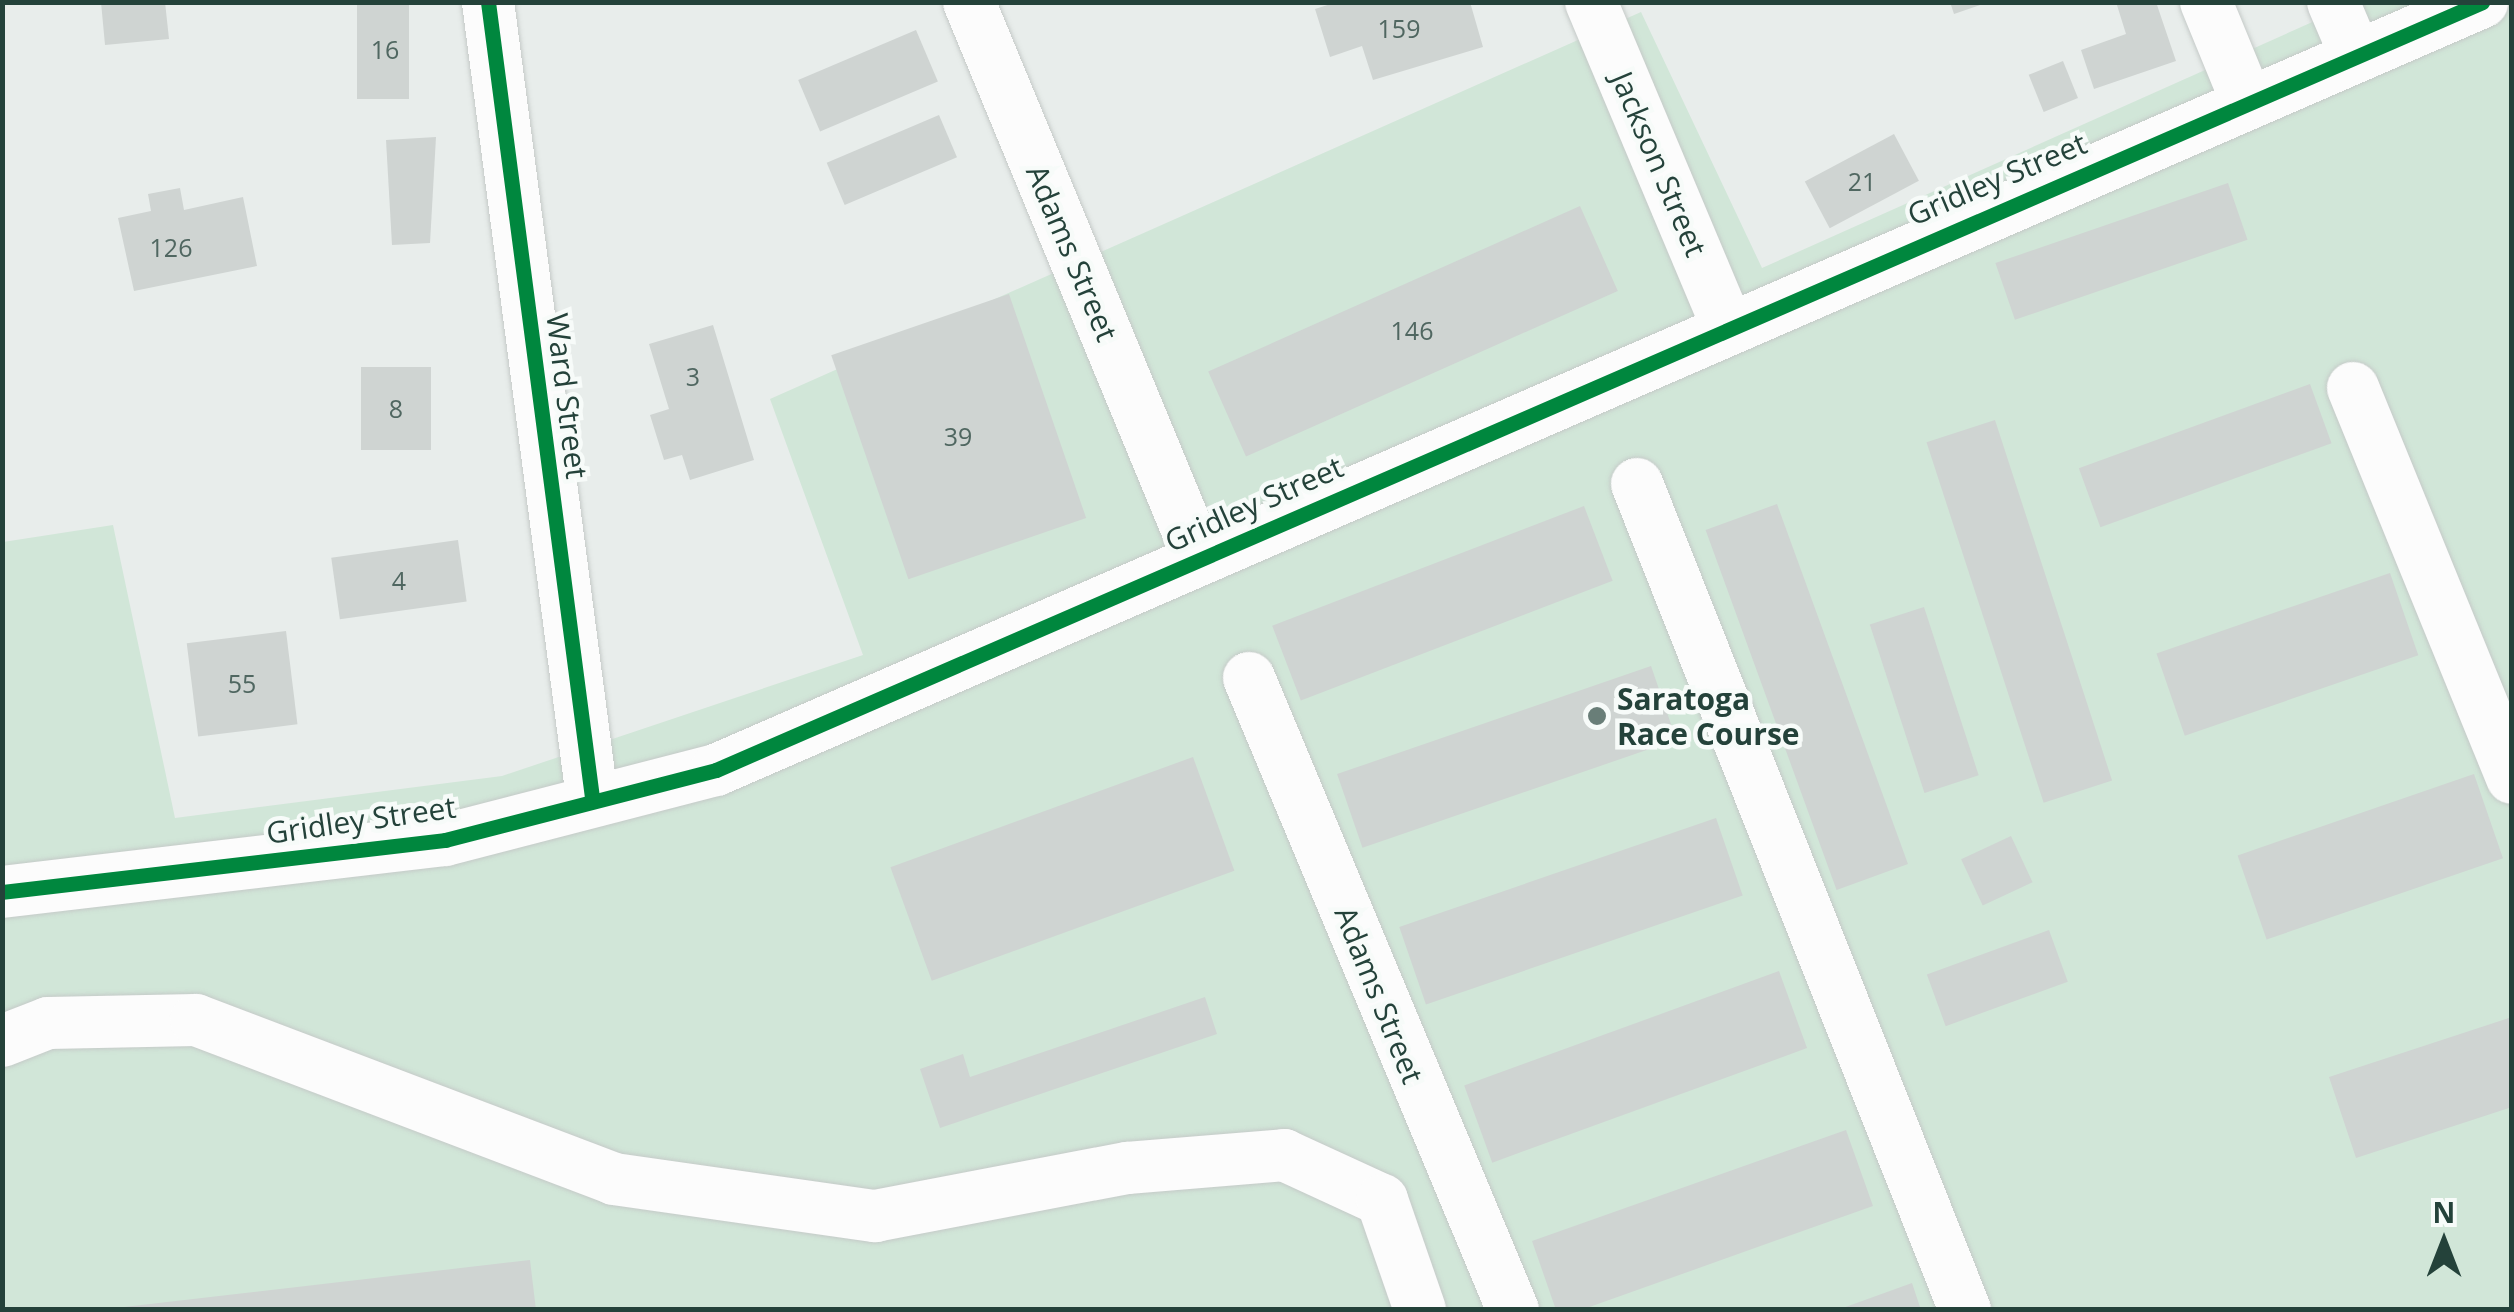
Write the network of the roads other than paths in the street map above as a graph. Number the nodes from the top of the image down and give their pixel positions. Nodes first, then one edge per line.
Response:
1 (488, 2) edge
2 (969, 2) edge
3 (1591, 2) edge
4 (2206, 2) edge
5 (2333, 2) edge
6 (2482, 2) edge
7 (2356, 56) junction
8 (2247, 102) junction
9 (1727, 325) junction
10 (2353, 388) dead end
11 (1637, 484) dead end
12 (1199, 558) junction
13 (1249, 678) dead end
14 (2512, 778) edge
15 (592, 798) junction
16 (2, 892) edge
17 (2, 1041) edge
18 (1420, 1310) edge
19 (1513, 1310) edge
20 (1966, 1310) edge

1 - 15 street, Ward Street
2 - 12 street, Adams Street
3 - 9 street, Jackson Street
4 - 8 street
5 - 7 street
6 - 7 street, Gridley Street
7 - 8 street, Gridley Street
8 - 9 street, Gridley Street
9 - 12 street, Gridley Street
10 - 14 street
11 - 20 street
12 - 15 street, Gridley Street
13 - 19 street, Adams Street
15 - 16 street, Gridley Street
17 - 18 street

